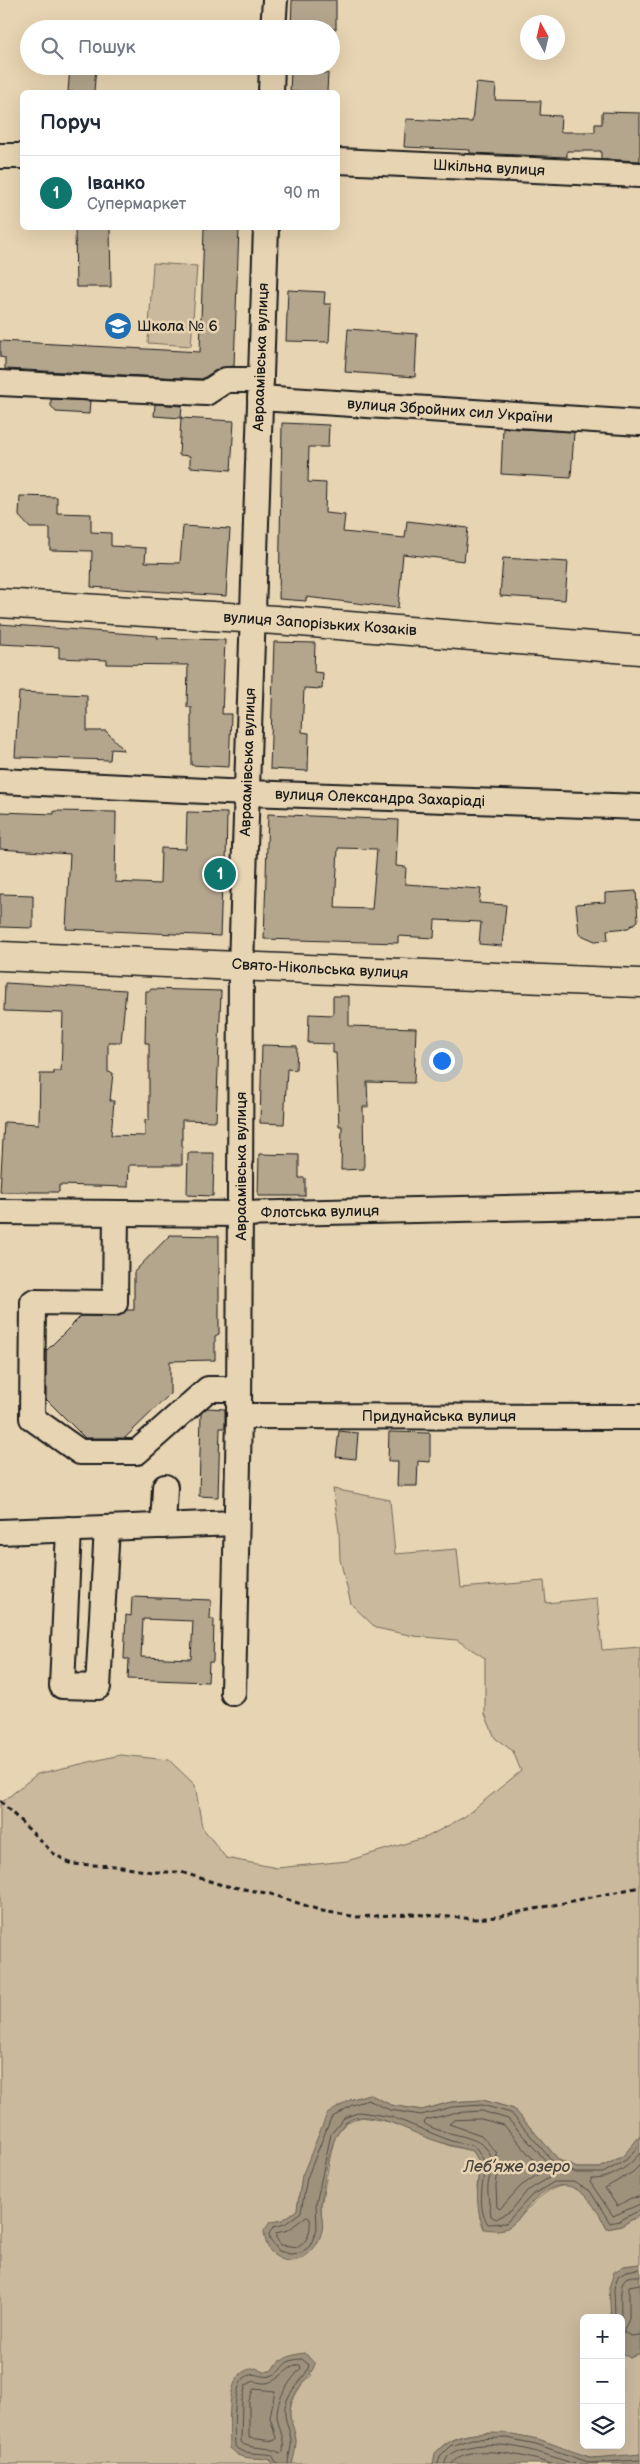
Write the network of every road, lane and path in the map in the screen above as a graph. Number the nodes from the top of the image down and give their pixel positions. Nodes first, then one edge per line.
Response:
1 (274, 0) edge
2 (273, 20) edge
3 (272, 75) edge
4 (271, 90) edge
5 (0, 156) edge
6 (20, 156) edge
7 (340, 162) edge
8 (640, 175) edge
9 (266, 230) edge
10 (0, 382) edge
11 (260, 389) junction
12 (640, 424) edge
13 (0, 603) edge
14 (253, 619) junction
15 (640, 650) edge
16 (0, 781) edge
17 (247, 793) junction
18 (640, 807) edge
19 (0, 956) edge
20 (242, 965) junction
21 (640, 983) edge
22 (640, 1206) edge
23 (0, 1212) edge
24 (116, 1213) junction
25 (240, 1214) junction
26 (239, 1388) junction
27 (239, 1416) junction
28 (640, 1416) edge
29 (165, 1487) dead end
30 (236, 1523) junction
31 (164, 1526) junction
32 (107, 1528) junction
33 (69, 1529) junction
34 (0, 1532) edge
35 (234, 1693) dead end
36 (0, 1801) edge
37 (640, 1887) edge

1 - 2 street
3 - 4 street
5 - 6 street
7 - 8 street, Шкільна вулиця
9 - 11 street, Авраамівська вулиця
10 - 11 street, вулиця Збройних сил України
11 - 12 street, вулиця Збройних сил України
11 - 14 street, Авраамівська вулиця
13 - 14 main road, вулиця Запорізьких Козаків
14 - 15 main road, вулиця Запорізьких Козаків
14 - 17 street, Авраамівська вулиця
16 - 17 street, вулиця Олександра Захаріаді
17 - 18 street, вулиця Олександра Захаріаді
17 - 20 street, Авраамівська вулиця
19 - 20 main road, Свято-Нікольська вулиця
20 - 21 main road, Свято-Нікольська вулиця
20 - 25 street, Авраамівська вулиця
22 - 25 street, Флотська вулиця
23 - 24 street, Флотська вулиця
24 - 25 street, Флотська вулиця
24 - 26 street
25 - 26 street, Авраамівська вулиця
26 - 27 street, Авраамівська вулиця
27 - 28 street, Придунайська вулиця
27 - 30 street, Авраамівська вулиця
29 - 31 street
30 - 31 street
30 - 35 street, Авраамівська вулиця
31 - 32 street
32 - 33 street
32 - 33 street
33 - 34 street
36 - 37 path

